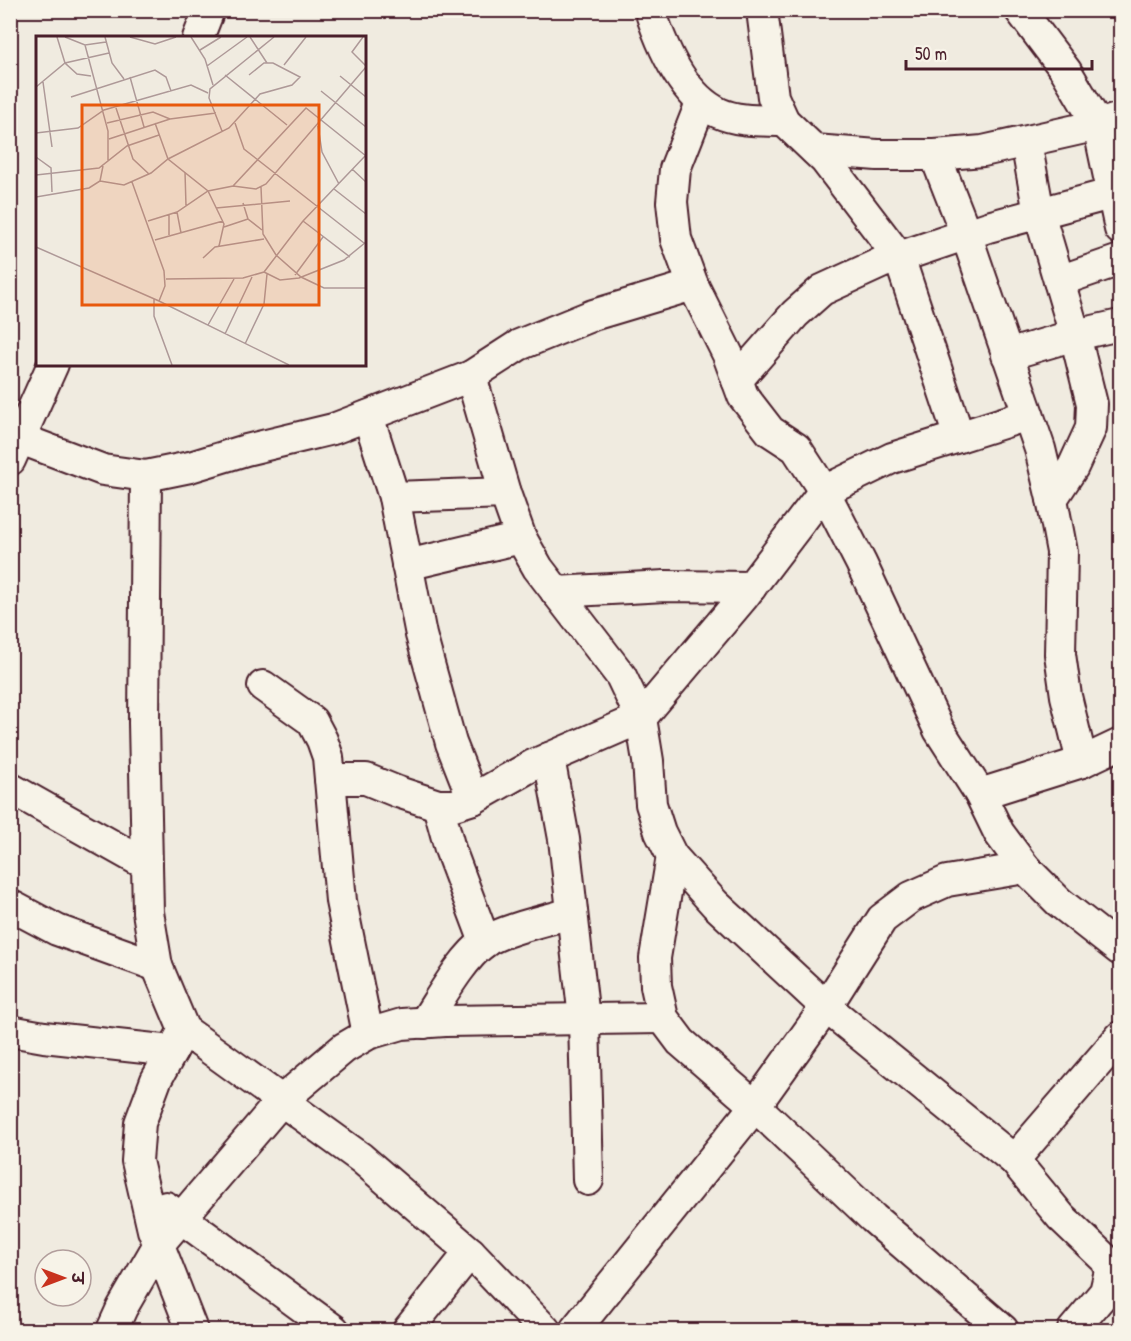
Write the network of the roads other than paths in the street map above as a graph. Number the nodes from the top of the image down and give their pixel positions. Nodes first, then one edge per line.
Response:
1 (209, 10) edge
2 (650, 10) edge
3 (762, 10) edge
4 (1020, 10) edge
5 (199, 36) edge
6 (700, 103) junction
7 (784, 121) junction
8 (1109, 122) edge
9 (1026, 142) junction
10 (815, 150) junction
11 (934, 155) junction
12 (1114, 193) junction
13 (1039, 213) junction
14 (1120, 229) edge
15 (966, 234) junction
16 (898, 257) junction
17 (1120, 260) edge
18 (1059, 281) junction
19 (693, 285) junction
20 (1120, 325) edge
21 (1075, 335) junction
22 (1007, 355) junction
23 (52, 366) edge
24 (471, 376) junction
25 (737, 380) junction
26 (1028, 415) junction
27 (368, 416) junction
28 (18, 430) edge
29 (959, 437) junction
30 (146, 476) junction
31 (824, 491) junction
32 (505, 493) junction
33 (394, 497) junction
34 (1052, 499) junction
35 (521, 538) junction
36 (407, 565) junction
37 (751, 587) junction
38 (556, 592) junction
39 (263, 686) dead end
40 (641, 718) junction
41 (1120, 744) edge
42 (549, 758) junction
43 (1082, 762) junction
44 (330, 779) junction
45 (10, 788) edge
46 (980, 794) junction
47 (474, 799) junction
48 (438, 805) junction
49 (672, 856) junction
50 (147, 865) junction
51 (1025, 868) junction
52 (10, 905) edge
53 (572, 913) junction
54 (485, 942) junction
55 (1120, 950) edge
56 (157, 966) junction
57 (826, 1007) junction
58 (663, 1018) junction
59 (584, 1019) junction
60 (424, 1023) junction
61 (10, 1031) edge
62 (368, 1034) junction
63 (1120, 1037) edge
64 (178, 1041) junction
65 (281, 1101) junction
66 (755, 1106) junction
67 (1014, 1160) junction
68 (588, 1180) dead end
69 (144, 1191) junction
70 (181, 1218) junction
71 (159, 1244) junction
72 (470, 1252) junction
73 (112, 1330) edge
74 (192, 1330) edge
75 (334, 1330) edge
76 (408, 1330) edge
77 (545, 1330) edge
78 (576, 1330) edge
79 (1003, 1330) edge
80 (1073, 1330) edge

1 - 5 street
2 - 6 street
3 - 7 street
4 - 8 street
6 - 7 street
6 - 19 street
7 - 10 street
8 - 9 street
8 - 12 street
9 - 11 street
9 - 13 street
10 - 11 street
10 - 16 street
11 - 15 street
12 - 13 street
12 - 14 street
13 - 15 street
13 - 18 street
15 - 16 street
15 - 22 street
16 - 25 street
16 - 29 street
17 - 18 street
18 - 21 street
19 - 24 street
19 - 25 street
20 - 21 street
21 - 22 street
21 - 34 street
22 - 26 street
23 - 28 street
24 - 27 street
24 - 32 street
25 - 31 street
26 - 29 street
26 - 34 street
27 - 30 street
27 - 33 street
28 - 30 street
29 - 31 street
30 - 50 street
31 - 37 street
31 - 46 street
32 - 33 street
32 - 35 street
33 - 36 street
34 - 43 street
35 - 36 street
35 - 38 street
36 - 47 street
37 - 38 street
37 - 40 street
38 - 40 street
39 - 44 street
40 - 42 street
40 - 49 street
41 - 43 street
42 - 47 street
42 - 53 street
43 - 46 street
44 - 48 street
44 - 62 street
45 - 50 street
46 - 51 street
47 - 48 street
48 - 54 street
49 - 57 street
49 - 58 street
50 - 56 street
51 - 55 street
51 - 57 street
52 - 56 street
53 - 54 street
53 - 59 street
54 - 60 street
56 - 64 street
57 - 66 street
57 - 67 street
58 - 59 street
58 - 66 street
59 - 60 street
59 - 68 street
60 - 62 street
61 - 64 street
62 - 65 street
63 - 67 street
64 - 65 street
64 - 69 street
65 - 70 street
65 - 72 street
66 - 78 street
66 - 79 street
67 - 80 street
69 - 70 street
69 - 71 street
70 - 71 street
70 - 75 street
71 - 73 street
71 - 74 street
72 - 76 street
72 - 77 street

